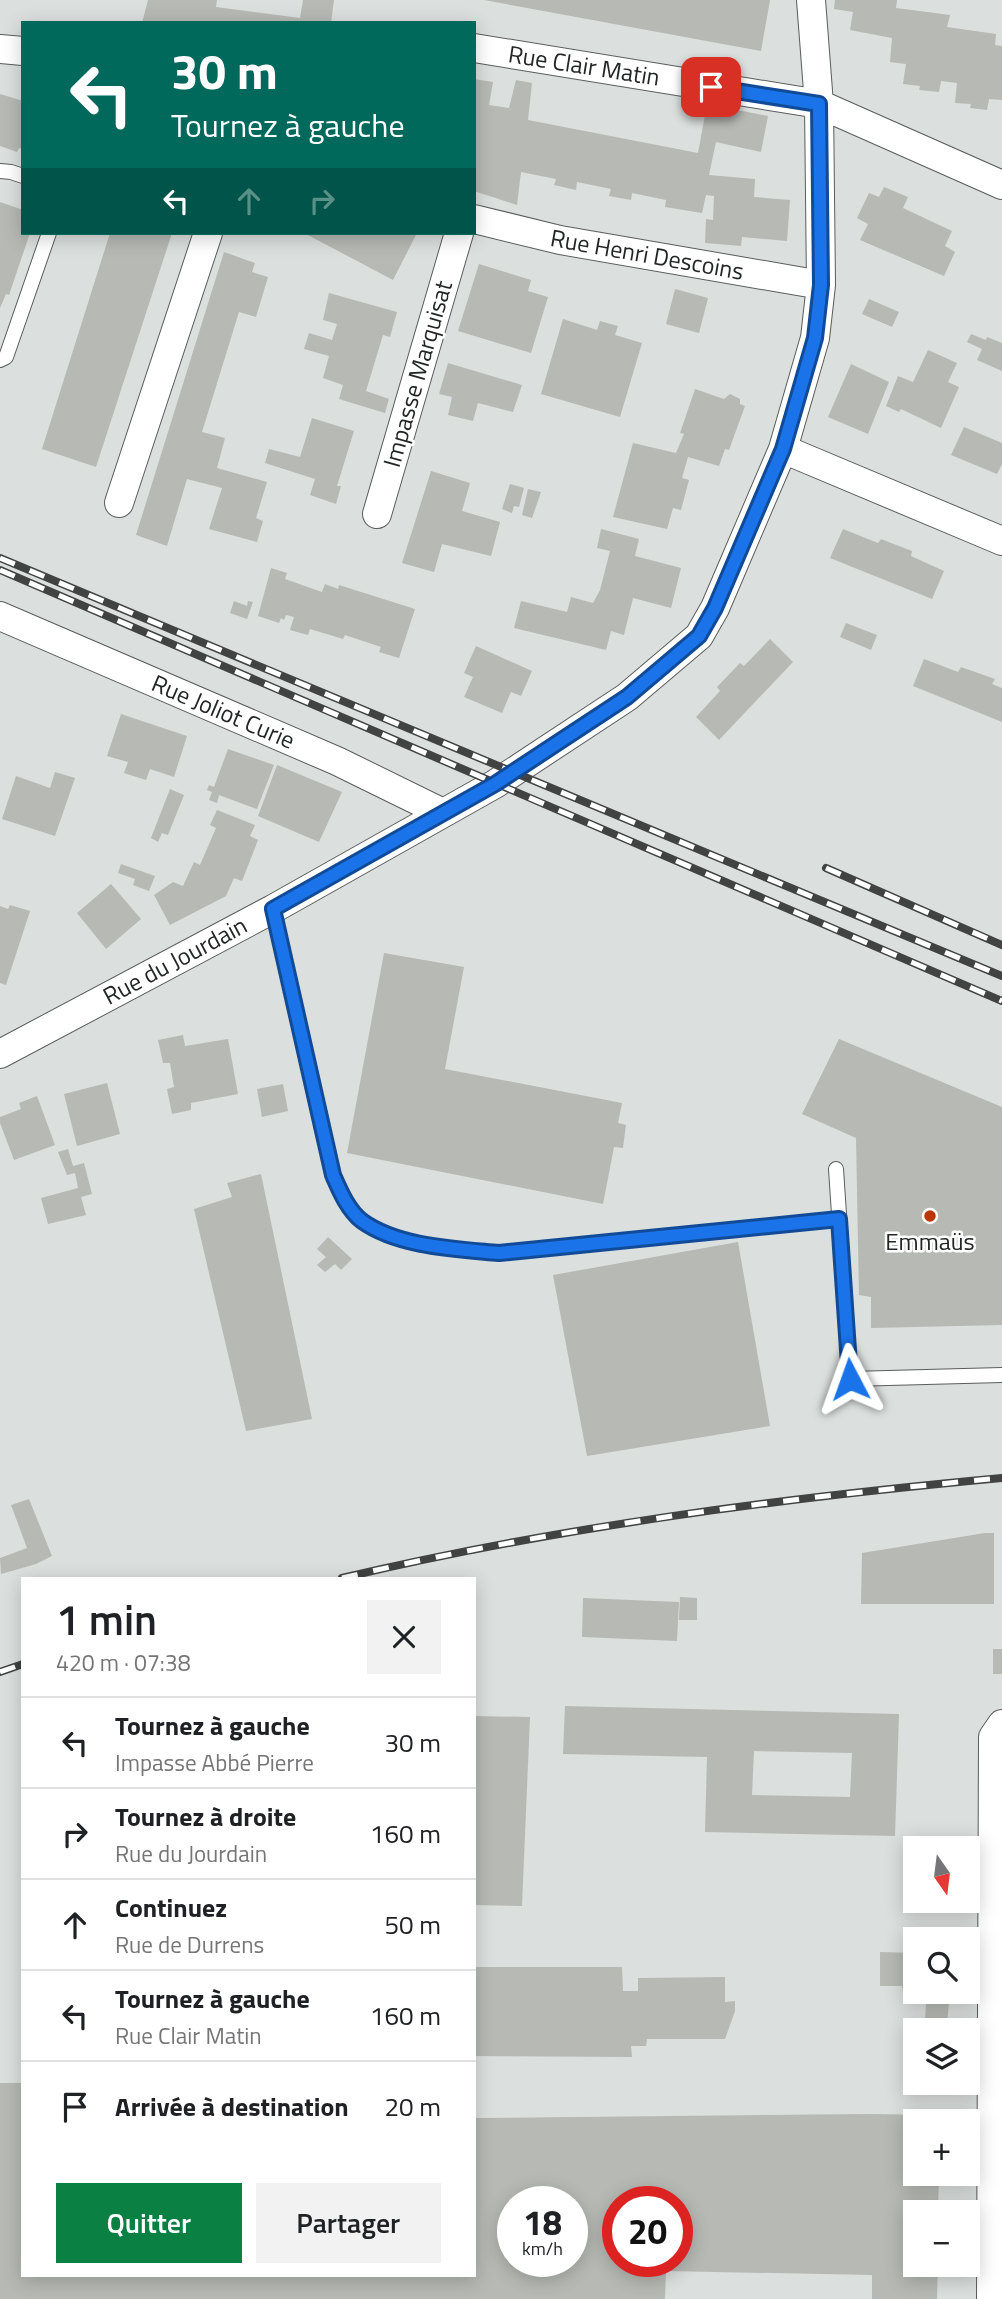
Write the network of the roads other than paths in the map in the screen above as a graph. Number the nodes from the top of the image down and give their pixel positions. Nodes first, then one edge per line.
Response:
1 (811, 0) edge
2 (476, 48) edge
3 (0, 50) edge
4 (21, 51) edge
5 (819, 104) junction
6 (0, 171) edge
7 (21, 175) edge
8 (1002, 185) edge
9 (476, 219) edge
10 (48, 235) edge
11 (207, 235) edge
12 (457, 235) edge
13 (821, 285) junction
14 (0, 360) edge
15 (783, 449) junction
16 (119, 503) dead end
17 (377, 514) dead end
18 (1002, 541) edge
19 (0, 616) edge
20 (443, 813) junction
21 (273, 909) junction
22 (0, 1054) edge
23 (836, 1168) dead end
24 (839, 1219) junction
25 (1002, 1376) edge
26 (1002, 1724) edge
27 (990, 2299) edge

1 - 5 street, Rue du Jourdain
2 - 5 street, Rue Clair Matin
3 - 4 street
5 - 8 street, Rue Clair Matin
5 - 13 street, Rue du Jourdain
6 - 7 lane
9 - 13 street, Rue Henri Descoins
10 - 14 lane
11 - 16 street
12 - 17 street, Impasse Marquisat
13 - 15 street, Rue du Jourdain
15 - 18 street
15 - 20 street, Rue du Jourdain
19 - 20 street, Rue Joliot Curie
20 - 21 street, Rue du Jourdain
21 - 22 street, Rue du Jourdain
21 - 24 lane
23 - 24 lane
24 - 25 lane
26 - 27 street

